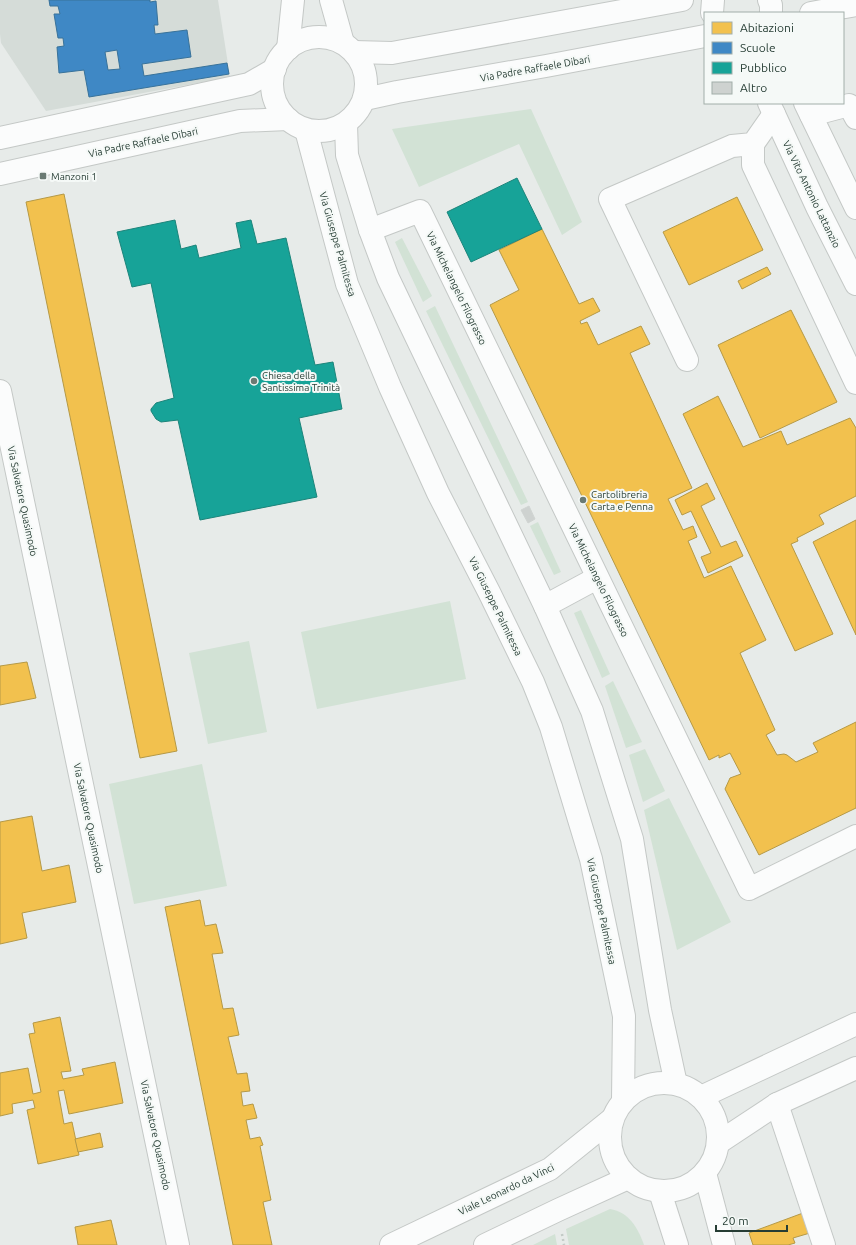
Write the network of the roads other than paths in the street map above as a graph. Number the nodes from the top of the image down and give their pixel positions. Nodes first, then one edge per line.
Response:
1 (293, 0) edge
2 (331, 0) edge
3 (682, 0) edge
4 (713, 0) edge
5 (769, 0) edge
6 (856, 5) edge
7 (712, 12) edge
8 (771, 12) edge
9 (817, 12) edge
10 (704, 36) edge
11 (348, 48) junction
12 (288, 49) junction
13 (274, 69) junction
14 (365, 99) junction
15 (771, 108) edge
16 (808, 109) edge
17 (856, 118) edge
18 (297, 124) junction
19 (346, 124) junction
20 (0, 138) edge
21 (752, 144) junction
22 (0, 174) edge
23 (856, 208) edge
24 (370, 230) junction
25 (856, 284) edge
26 (687, 360) dead end
27 (856, 383) edge
28 (0, 391) edge
29 (598, 578) junction
30 (545, 606) junction
31 (856, 836) edge
32 (856, 1024) edge
33 (856, 1068) edge
34 (676, 1084) junction
35 (701, 1097) junction
36 (623, 1100) junction
37 (778, 1104) junction
38 (612, 1119) junction
39 (718, 1143) junction
40 (705, 1173) junction
41 (628, 1178) junction
42 (660, 1192) junction
43 (178, 1245) edge
44 (391, 1245) edge
45 (485, 1245) edge
46 (677, 1245) edge
47 (724, 1245) edge
48 (824, 1245) edge

1 - 12 street
2 - 11 street
3 - 11 street
4 - 7 street
5 - 8 street
6 - 9 street
10 - 14 street, Via Padre Raffaele Dibari
11 - 12 street
11 - 14 street
12 - 13 street
13 - 18 street
13 - 20 street
14 - 19 street
15 - 21 street
15 - 25 street, Via Vito Antonio Lattanzio
16 - 17 street
16 - 23 street
18 - 19 street
18 - 22 street, Via Padre Raffaele Dibari
18 - 36 street, Via Giuseppe Palmitessa
19 - 24 street
21 - 26 street
21 - 27 street
24 - 29 street, Via Michelangelo Filograsso
24 - 30 street
28 - 43 street, Via Salvatore Quasimodo
29 - 30 street
29 - 31 street, Via Michelangelo Filograsso
30 - 34 street
32 - 35 street
33 - 37 street
34 - 35 street
34 - 36 street
35 - 39 street
36 - 38 street
37 - 39 street
37 - 48 street
38 - 41 street
38 - 44 street, Viale Leonardo da Vinci
39 - 40 street
40 - 42 street
40 - 47 street
41 - 42 street
41 - 45 street
42 - 46 street

